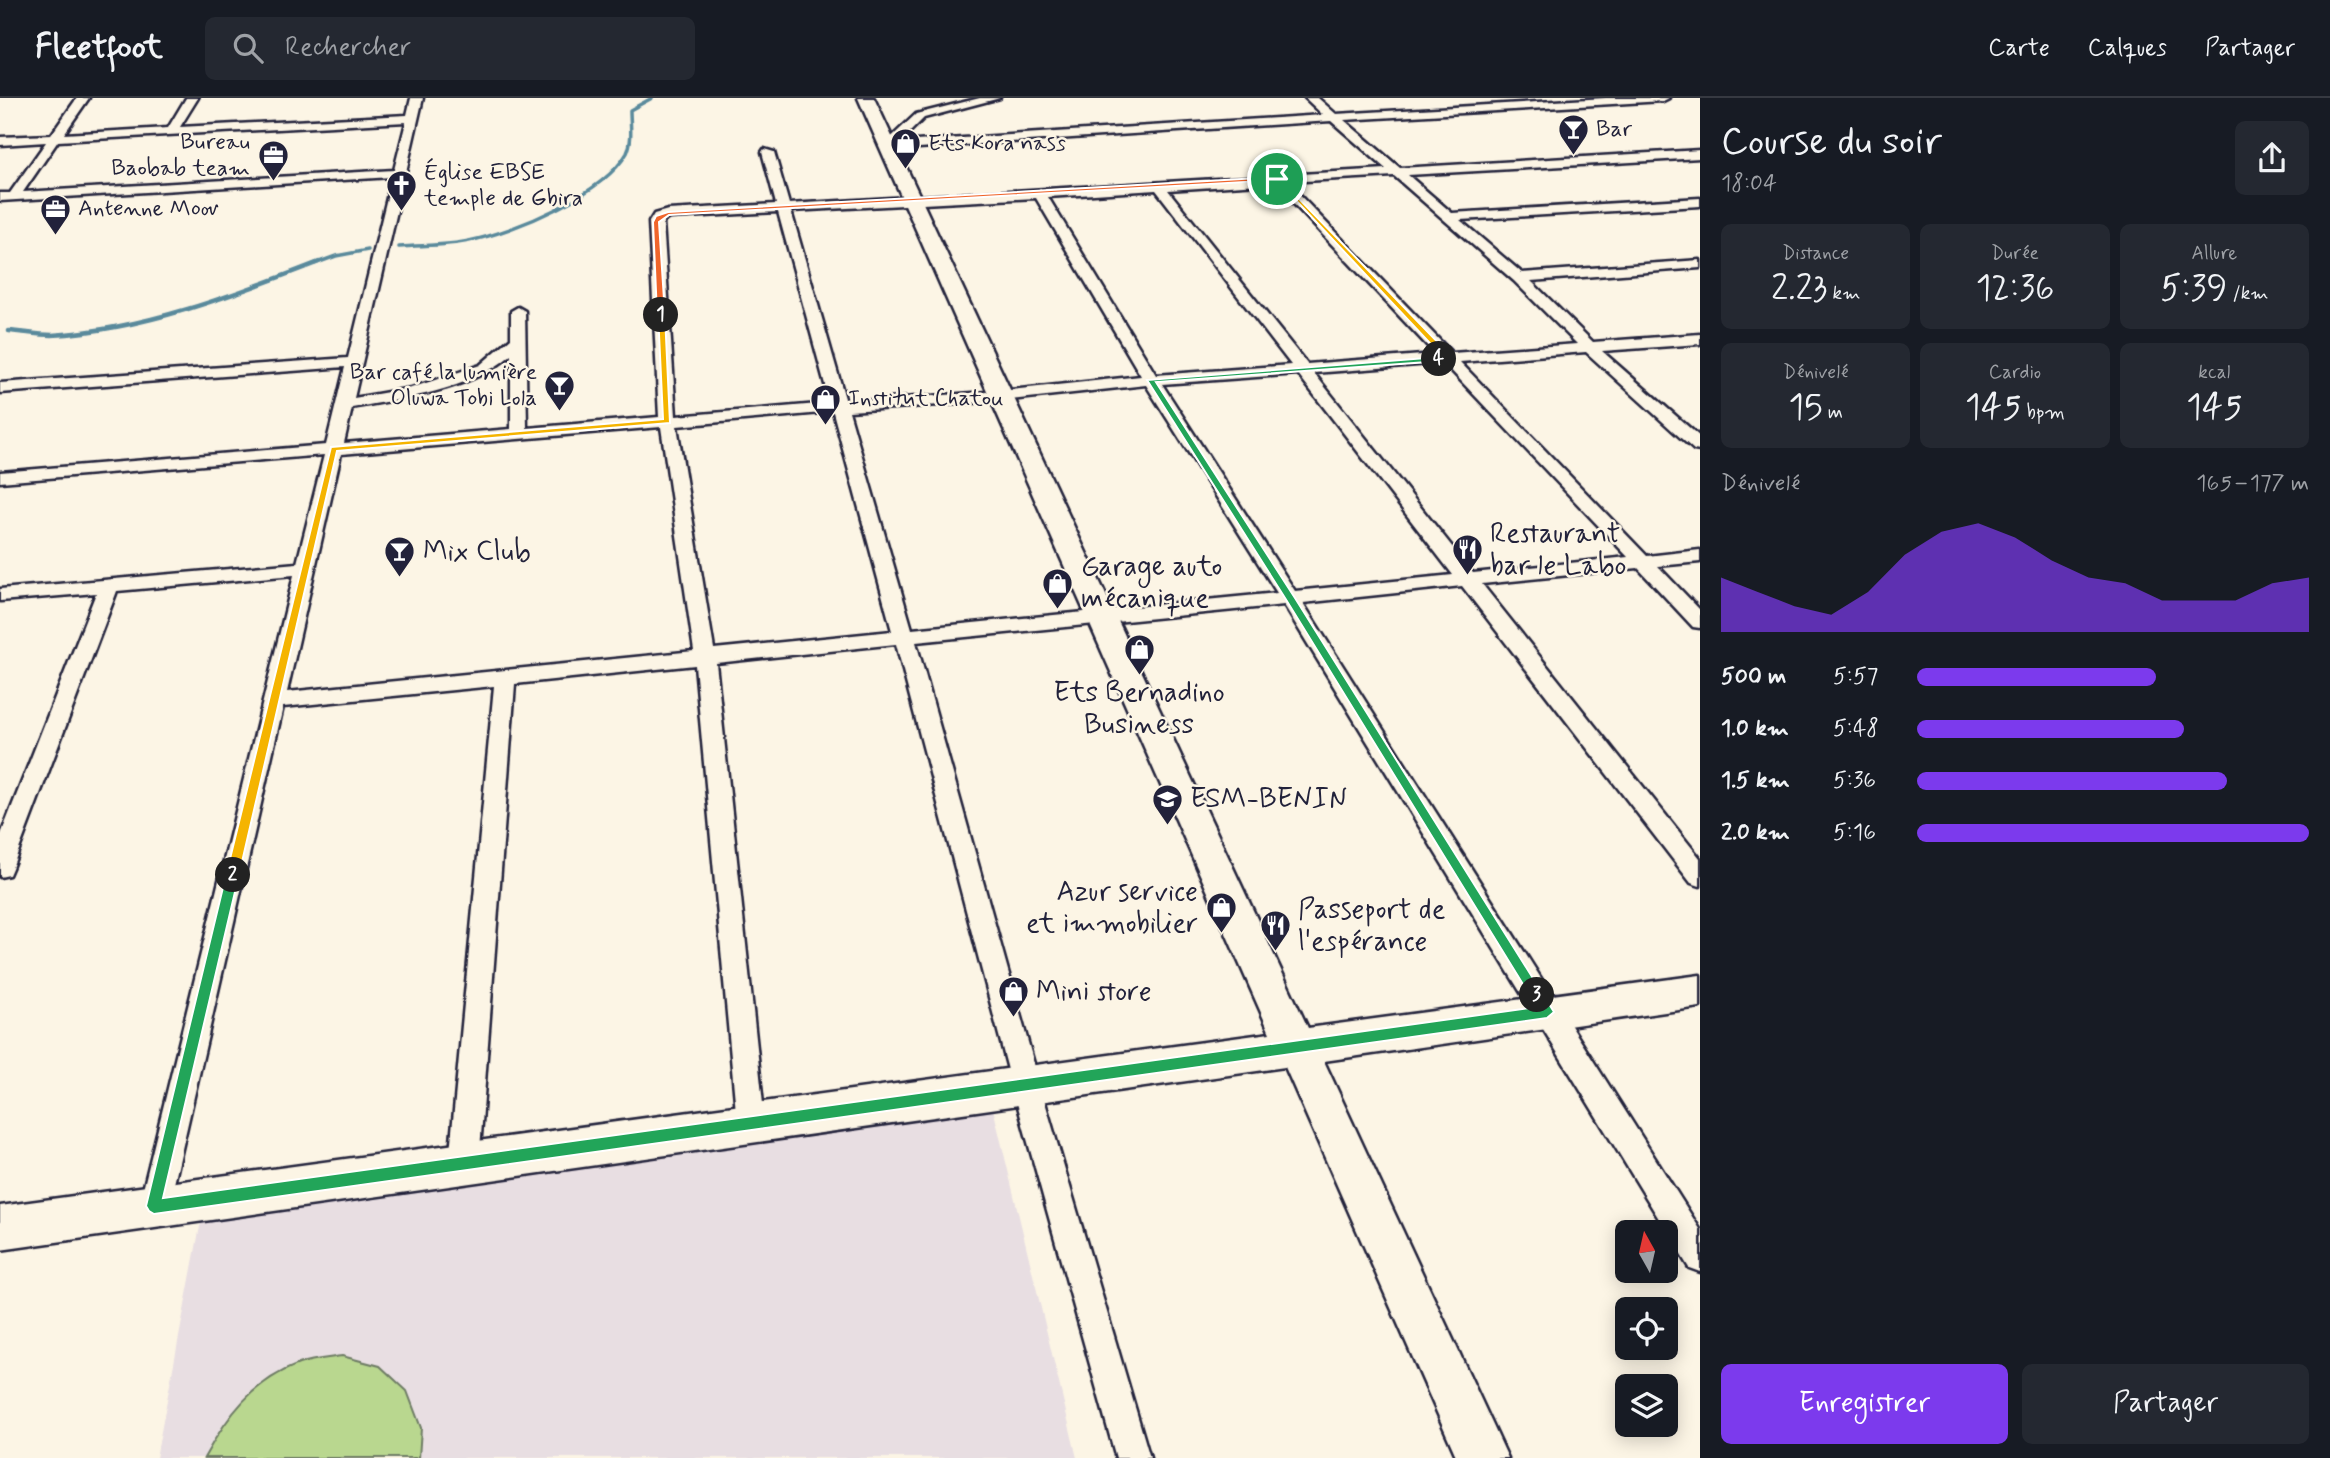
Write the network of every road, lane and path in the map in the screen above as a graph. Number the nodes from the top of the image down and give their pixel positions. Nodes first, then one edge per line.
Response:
1 (83, 98) edge
2 (192, 98) edge
3 (417, 98) edge
4 (866, 98) edge
5 (994, 98) edge
6 (1311, 98) edge
7 (1663, 98) edge
8 (1333, 117) junction
9 (412, 118) junction
10 (171, 133) junction
11 (53, 139) junction
12 (0, 141) edge
13 (888, 146) junction
14 (768, 152) dead end
15 (1700, 154) edge
16 (399, 173) junction
17 (1395, 173) junction
18 (1277, 179) junction
19 (1159, 186) junction
20 (1039, 192) junction
21 (7, 197) edge
22 (913, 201) junction
23 (1700, 202) edge
24 (783, 206) junction
25 (1449, 217) junction
26 (1700, 264) edge
27 (1519, 278) junction
28 (518, 311) dead end
29 (1700, 339) edge
30 (518, 340) junction
31 (1590, 348) junction
32 (1449, 359) junction
33 (354, 362) junction
34 (1301, 369) junction
35 (1151, 380) junction
36 (0, 388) edge
37 (1001, 396) junction
38 (345, 404) junction
39 (839, 407) junction
40 (667, 421) junction
41 (519, 434) junction
42 (1700, 446) edge
43 (334, 449) junction
44 (0, 477) edge
45 (1700, 556) edge
46 (1643, 562) junction
47 (305, 568) junction
48 (1468, 580) junction
49 (109, 585) junction
50 (0, 595) edge
51 (1290, 598) junction
52 (1102, 617) junction
53 (1700, 622) edge
54 (904, 637) junction
55 (705, 657) junction
56 (505, 678) junction
57 (274, 701) junction
58 (0, 868) edge
59 (1700, 876) edge
60 (1700, 991) edge
61 (1547, 1012) junction
62 (1297, 1047) junction
63 (1026, 1085) junction
64 (751, 1123) junction
65 (464, 1163) junction
66 (154, 1206) junction
67 (0, 1228) edge
68 (1700, 1257) edge
69 (1133, 1458) edge
70 (1483, 1458) edge

1 - 11 street
2 - 10 street
3 - 9 street
4 - 13 street
5 - 13 street
6 - 8 street
7 - 8 street
8 - 13 street
8 - 17 street
9 - 10 street
9 - 16 street
10 - 11 street
11 - 12 street
11 - 21 street
13 - 22 street
14 - 24 street
15 - 17 street
16 - 21 street
16 - 33 street
17 - 18 street
17 - 25 street
18 - 19 street
18 - 32 street
19 - 20 street
19 - 34 street
20 - 22 street
20 - 35 street
22 - 24 street
22 - 37 street
23 - 25 street
24 - 39 street
24 - 40 street
25 - 27 street
26 - 27 street
27 - 31 street
28 - 30 street
29 - 31 street
30 - 38 street
30 - 41 street
31 - 32 street
31 - 42 street
32 - 34 street
32 - 46 street
33 - 36 street
33 - 38 street
34 - 35 street
34 - 48 street
35 - 37 street
35 - 51 street
37 - 39 street
37 - 52 street
38 - 43 street
39 - 40 street
39 - 54 street
40 - 41 street
40 - 55 street
41 - 43 street
43 - 44 street
43 - 47 street
45 - 46 street
46 - 48 street
46 - 53 street
47 - 49 street
47 - 57 street
48 - 51 street
48 - 59 street
49 - 50 street
49 - 58 street
51 - 52 street
51 - 61 street
52 - 54 street
52 - 62 street
54 - 55 street
54 - 63 street
55 - 56 street
55 - 64 street
56 - 57 street
56 - 65 street
57 - 66 street
60 - 61 street
61 - 62 street
61 - 68 street
62 - 63 street
62 - 70 street
63 - 64 street
63 - 69 street
64 - 65 street
65 - 66 street
66 - 67 street

